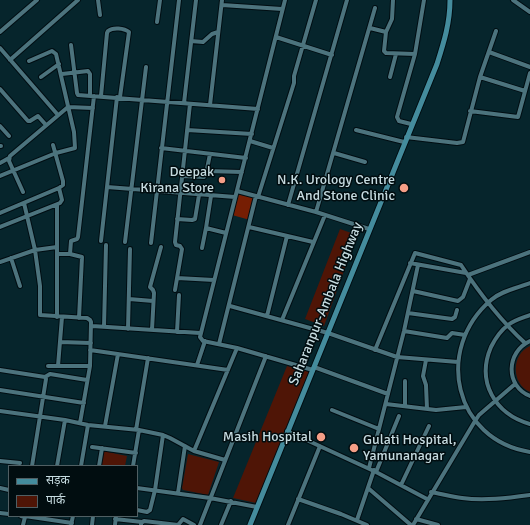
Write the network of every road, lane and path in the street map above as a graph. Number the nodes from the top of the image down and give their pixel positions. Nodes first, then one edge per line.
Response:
1 (37, 0) edge
2 (78, 0) edge
3 (98, 0) edge
4 (160, 0) edge
5 (178, 0) edge
6 (196, 0) edge
7 (222, 0) edge
8 (285, 0) edge
9 (316, 0) edge
10 (347, 0) edge
11 (393, 0) edge
12 (424, 0) edge
13 (450, 0) edge
14 (513, 0) edge
15 (73, 2) edge
16 (222, 5) junction
17 (376, 8) dead end
18 (282, 9) junction
19 (530, 12) edge
20 (100, 15) dead end
21 (157, 22) dead end
22 (370, 28) junction
23 (0, 32) edge
24 (218, 32) junction
25 (386, 32) junction
26 (496, 32) dead end
27 (276, 37) junction
28 (191, 41) junction
29 (71, 45) dead end
30 (303, 46) junction
31 (0, 48) edge
32 (488, 52) junction
33 (396, 54) junction
34 (415, 54) junction
35 (332, 55) junction
36 (10, 60) junction
37 (29, 61) dead end
38 (59, 64) junction
39 (146, 67) dead end
40 (530, 67) edge
41 (75, 72) junction
42 (530, 72) edge
43 (62, 74) junction
44 (41, 77) dead end
45 (390, 77) dead end
46 (480, 77) junction
47 (0, 89) edge
48 (525, 91) junction
49 (92, 96) junction
50 (101, 96) junction
51 (118, 97) junction
52 (141, 100) junction
53 (166, 102) junction
54 (184, 103) junction
55 (190, 104) junction
56 (210, 106) junction
57 (68, 107) junction
58 (93, 108) junction
59 (258, 109) junction
60 (470, 111) junction
61 (58, 115) junction
62 (411, 124) junction
63 (46, 125) junction
64 (0, 126) edge
65 (187, 130) junction
66 (356, 130) dead end
67 (252, 134) junction
68 (8, 136) dead end
69 (405, 140) junction
70 (250, 141) junction
71 (53, 145) dead end
72 (161, 148) junction
73 (272, 148) junction
74 (185, 151) junction
75 (56, 153) junction
76 (210, 154) junction
77 (334, 154) junction
78 (9, 158) junction
79 (246, 158) junction
80 (365, 162) dead end
81 (0, 163) edge
82 (14, 171) junction
83 (207, 171) junction
84 (242, 172) junction
85 (0, 176) edge
86 (182, 176) junction
87 (107, 187) junction
88 (59, 188) junction
89 (132, 189) junction
90 (237, 191) junction
91 (23, 192) dead end
92 (156, 192) junction
93 (180, 193) junction
94 (199, 195) junction
95 (211, 196) junction
96 (235, 197) junction
97 (257, 197) junction
98 (24, 203) junction
99 (57, 205) junction
100 (288, 205) junction
101 (316, 212) junction
102 (0, 213) edge
103 (325, 215) junction
104 (27, 216) junction
105 (177, 219) junction
106 (0, 227) edge
107 (249, 227) junction
108 (206, 228) junction
109 (369, 229) junction
110 (226, 233) junction
111 (287, 236) junction
112 (101, 242) dead end
113 (125, 242) dead end
114 (313, 242) junction
115 (151, 243) dead end
116 (106, 245) dead end
117 (57, 247) junction
118 (161, 247) dead end
119 (202, 248) dead end
120 (130, 249) dead end
121 (35, 250) junction
122 (530, 252) edge
123 (57, 254) junction
124 (70, 254) junction
125 (11, 258) junction
126 (0, 262) edge
127 (410, 263) junction
128 (418, 265) junction
129 (468, 276) junction
130 (177, 278) junction
131 (214, 280) junction
132 (530, 283) edge
133 (20, 286) dead end
134 (175, 290) dead end
135 (413, 291) junction
136 (179, 295) dead end
137 (129, 299) junction
138 (153, 301) junction
139 (487, 303) junction
140 (230, 306) junction
141 (457, 310) dead end
142 (408, 312) junction
143 (530, 315) edge
144 (267, 316) junction
145 (60, 317) junction
146 (80, 318) junction
147 (282, 320) junction
148 (92, 326) junction
149 (507, 326) junction
150 (104, 327) junction
151 (128, 329) junction
152 (152, 330) junction
153 (404, 331) junction
154 (177, 332) junction
155 (200, 333) junction
156 (328, 333) junction
157 (465, 335) junction
158 (205, 341) junction
159 (530, 341) edge
160 (60, 342) junction
161 (91, 343) junction
162 (525, 343) junction
163 (219, 344) junction
164 (237, 348) junction
165 (90, 350) junction
166 (375, 350) junction
167 (118, 354) junction
168 (266, 356) junction
169 (397, 357) junction
170 (148, 358) junction
171 (426, 360) junction
172 (458, 362) junction
173 (198, 365) junction
174 (48, 366) dead end
175 (58, 366) junction
176 (90, 366) junction
177 (314, 368) junction
178 (0, 370) edge
179 (228, 370) junction
180 (45, 377) junction
181 (87, 380) junction
182 (404, 381) dead end
183 (515, 384) junction
184 (0, 390) edge
185 (388, 394) junction
186 (530, 396) edge
187 (42, 397) junction
188 (496, 401) junction
189 (84, 403) junction
190 (386, 404) junction
191 (405, 406) junction
192 (466, 407) junction
193 (427, 409) junction
194 (332, 410) dead end
195 (0, 411) edge
196 (40, 416) junction
197 (399, 416) dead end
198 (64, 420) junction
199 (474, 421) junction
200 (80, 423) junction
201 (88, 424) junction
202 (530, 424) edge
203 (105, 426) junction
204 (429, 426) dead end
205 (379, 429) junction
206 (138, 430) junction
207 (287, 431) junction
208 (163, 435) junction
209 (185, 446) junction
210 (320, 446) junction
211 (92, 447) dead end
212 (102, 448) junction
213 (194, 451) junction
214 (530, 452) edge
215 (136, 453) junction
216 (225, 460) junction
217 (0, 461) edge
218 (20, 463) dead end
219 (32, 465) edge
220 (57, 465) edge
221 (81, 465) edge
222 (98, 465) edge
223 (133, 465) edge
224 (369, 468) junction
225 (375, 471) junction
226 (401, 485) junction
227 (138, 488) edge
228 (368, 488) junction
229 (155, 490) junction
230 (432, 492) junction
231 (178, 493) junction
232 (530, 495) edge
233 (210, 498) junction
234 (298, 499) junction
235 (427, 500) junction
236 (231, 502) junction
237 (257, 507) junction
238 (138, 510) edge
239 (37, 517) edge
240 (49, 518) edge
241 (116, 518) edge
242 (416, 519) junction
243 (357, 520) junction
244 (141, 523) edge
245 (72, 524) edge
246 (251, 524) edge
247 (115, 525) edge
248 (194, 525) edge
249 (200, 525) edge
250 (221, 525) edge
251 (288, 525) edge
252 (367, 525) edge
253 (412, 525) edge
254 (438, 525) edge

1 - 23 street
2 - 15 street
3 - 20 street
4 - 21 street
5 - 53 street
6 - 28 street
7 - 16 street
8 - 18 street
9 - 30 street
10 - 35 street
11 - 25 street
12 - 34 street
13 - 62 main road, Saharanpur-Ambala Highway
14 - 19 street
15 - 36 street
16 - 18 street
16 - 24 street
17 - 22 street
18 - 27 street
22 - 25 street
22 - 77 street
24 - 28 street
24 - 56 street
25 - 33 street
26 - 32 street
27 - 30 street
27 - 59 street
28 - 54 street
29 - 41 street
30 - 35 street
30 - 73 street
31 - 36 street
32 - 40 street
32 - 46 street
33 - 34 street
33 - 45 street
34 - 62 street
35 - 100 street
36 - 61 street
37 - 38 street
38 - 43 street
38 - 44 street
39 - 52 street
41 - 43 street
41 - 49 street
41 - 49 street
42 - 48 street
43 - 57 street
46 - 48 street
46 - 60 street
47 - 63 street
48 - 60 street
49 - 50 street
49 - 58 street
50 - 51 street
50 - 51 street
51 - 52 street
51 - 87 street
52 - 53 street
52 - 89 street
53 - 54 street
53 - 72 street
54 - 55 street
55 - 56 street
55 - 65 street
56 - 59 street
57 - 58 street
57 - 61 street
57 - 75 street
58 - 124 street
59 - 67 street
60 - 69 street
61 - 63 street
62 - 69 main road, Saharanpur-Ambala Highway
63 - 78 street
64 - 68 street
65 - 67 street
65 - 74 street
66 - 69 street
67 - 70 street
69 - 109 main road, Saharanpur-Ambala Highway
70 - 73 street
70 - 79 street
71 - 75 street
72 - 74 street
72 - 92 street
73 - 97 street
74 - 76 street
74 - 86 street
75 - 82 street
75 - 88 street
76 - 79 street
76 - 83 street
77 - 80 street
77 - 101 street
78 - 81 street
78 - 82 street
79 - 84 street
82 - 85 street
82 - 91 street
83 - 84 street
83 - 86 street
84 - 90 street
86 - 93 street
87 - 89 street
87 - 112 street
88 - 98 street
88 - 99 street
89 - 92 street
89 - 113 street
90 - 96 street
90 - 97 street
92 - 93 street
92 - 115 street
93 - 94 street
93 - 105 street
94 - 95 street
94 - 105 street
95 - 96 street
95 - 108 street
96 - 110 street
97 - 100 street
97 - 107 street
98 - 102 street
98 - 104 street
99 - 104 street
99 - 117 street
100 - 101 street
101 - 103 street
103 - 109 street
103 - 114 street
104 - 106 street
104 - 121 street
105 - 130 street
107 - 111 street
107 - 140 street
108 - 110 street
108 - 119 street
109 - 156 main road, Saharanpur-Ambala Highway
110 - 131 street
111 - 114 street
111 - 144 street
114 - 147 street
116 - 150 street
117 - 121 street
117 - 123 street
118 - 138 street
120 - 137 street
121 - 125 street
121 - 145 street
122 - 129 street
123 - 124 street
123 - 145 street
124 - 146 street
125 - 126 street
125 - 133 street
127 - 128 street
127 - 129 street
127 - 166 street
128 - 129 street
128 - 135 street
129 - 135 street
129 - 139 street
130 - 131 street
130 - 134 street
131 - 155 street
132 - 139 street
135 - 142 street
136 - 154 street
137 - 138 street
137 - 151 street
138 - 152 street
139 - 149 street
139 - 157 street
140 - 144 street
140 - 163 street
141 - 142 street
142 - 153 street
143 - 149 street
144 - 147 street
145 - 146 street
145 - 160 street
146 - 148 street
147 - 156 street
148 - 150 street
148 - 161 street
149 - 162 street
149 - 188 street
150 - 151 street
151 - 152 street
152 - 154 street
153 - 157 street
153 - 169 street
154 - 155 street
155 - 158 street
156 - 166 street
156 - 177 main road, Saharanpur-Ambala Highway
157 - 172 street
158 - 163 street
158 - 173 street
159 - 162 street
160 - 161 street
160 - 175 street
161 - 165 street
162 - 183 street
163 - 164 street
164 - 168 street
164 - 179 street
165 - 167 street
165 - 176 street
166 - 169 street
167 - 170 street
167 - 203 street
168 - 177 street
168 - 216 street
169 - 171 street
169 - 185 street
170 - 173 street
170 - 206 street
171 - 172 street
171 - 193 street
172 - 192 street
173 - 179 street
174 - 175 street
175 - 176 street
176 - 181 street
177 - 185 street
177 - 207 main road, Saharanpur-Ambala Highway
178 - 180 street
179 - 213 street
180 - 181 street
180 - 187 street
181 - 189 street
182 - 191 street
183 - 186 street
183 - 188 street
184 - 187 street
185 - 190 street
187 - 189 street
187 - 196 street
188 - 199 street
188 - 202 street
189 - 200 street
190 - 191 street
190 - 205 street
191 - 193 street
192 - 193 street
192 - 199 street
194 - 205 street
195 - 196 street
196 - 198 street
196 - 219 street
197 - 225 street
198 - 200 street
198 - 220 street
199 - 214 street
199 - 230 street
200 - 201 street
201 - 203 street
201 - 221 street
203 - 206 street
204 - 226 street
205 - 224 street
206 - 208 street
206 - 215 street
207 - 210 street
207 - 237 main road, Saharanpur-Ambala Highway
208 - 209 street
208 - 229 street
209 - 213 street
209 - 231 street
210 - 224 street
210 - 234 street
211 - 212 street
212 - 215 street
212 - 222 street
213 - 216 street
215 - 223 street
216 - 233 street
217 - 218 street
224 - 225 street
225 - 226 street
225 - 228 street
226 - 235 street
227 - 229 street
228 - 243 street
228 - 253 street
229 - 231 street
229 - 238 street
230 - 232 street
230 - 235 street
231 - 233 street
233 - 236 street
233 - 249 street
234 - 243 street
234 - 251 street
235 - 242 street
236 - 237 street
236 - 250 street
237 - 246 main road, Saharanpur-Ambala Highway
239 - 240 street
240 - 245 street
241 - 244 street
241 - 247 street
242 - 253 street
242 - 254 street
243 - 252 street
244 - 248 street

